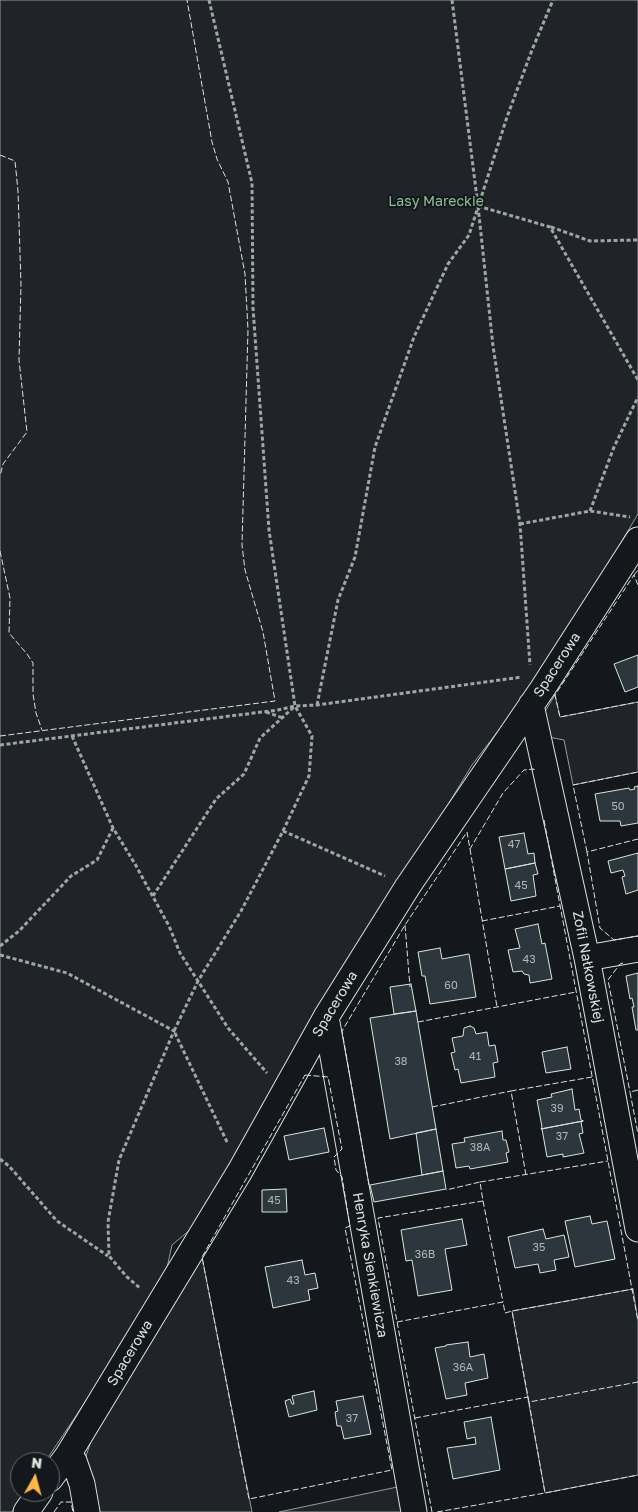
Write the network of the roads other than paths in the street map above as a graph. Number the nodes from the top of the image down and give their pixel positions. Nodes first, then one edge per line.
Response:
1 (638, 540) edge
2 (535, 690) junction
3 (638, 949) edge
4 (587, 958) junction
5 (326, 1018) junction
6 (638, 1225) edge
7 (68, 1455) junction
8 (60, 1466) edge
9 (87, 1512) edge
10 (414, 1512) edge

1 - 2 street, Spacerowa
2 - 4 street, Zofii Nałkowskiej
2 - 5 street, Spacerowa
3 - 4 street
4 - 6 street, Zofii Nałkowskiej
5 - 7 street, Spacerowa
5 - 10 street, Henryka Sienkiewicza
7 - 8 street, Spacerowa
7 - 9 street

